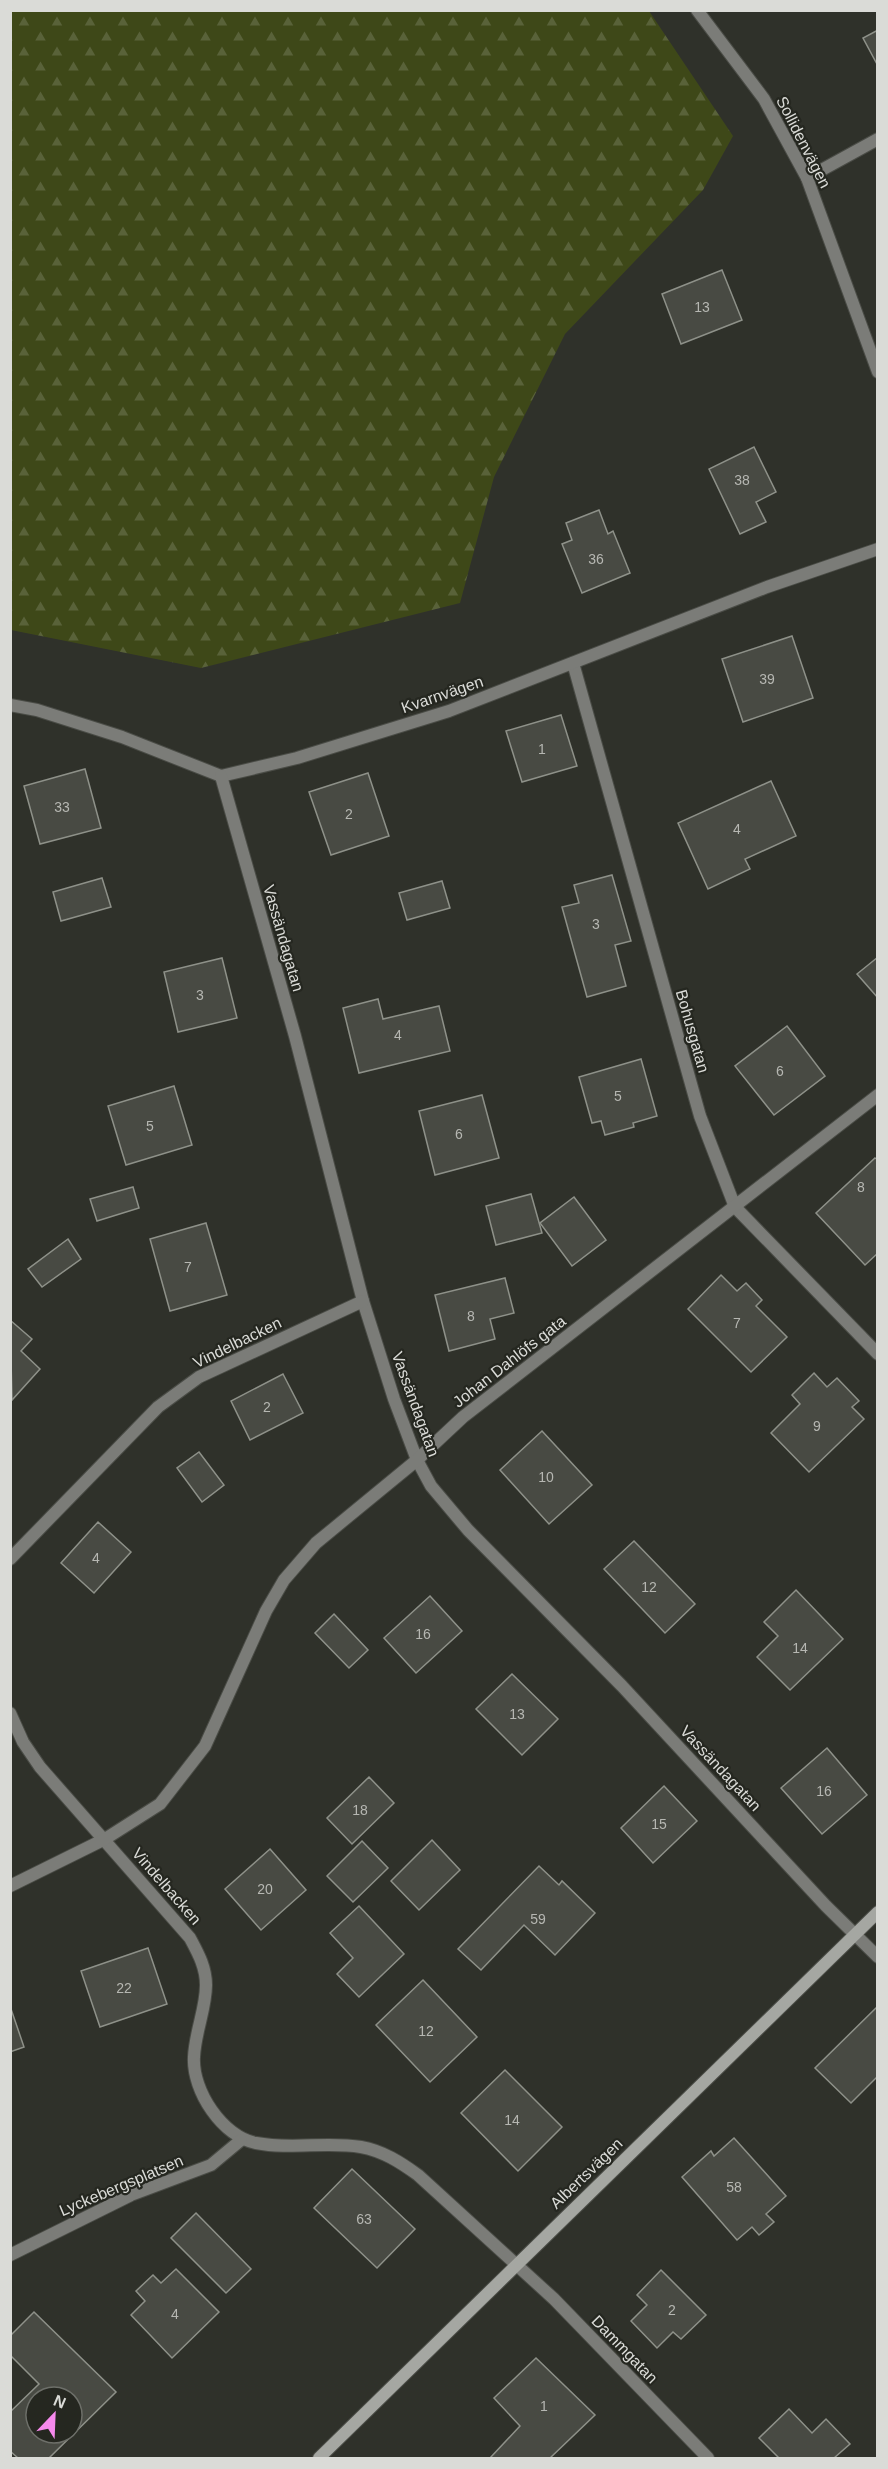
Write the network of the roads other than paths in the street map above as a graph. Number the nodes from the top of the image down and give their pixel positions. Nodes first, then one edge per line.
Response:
1 (697, 10) edge
2 (878, 139) edge
3 (807, 178) junction
4 (878, 372) edge
5 (878, 549) edge
6 (573, 663) junction
7 (10, 705) edge
8 (221, 776) junction
9 (878, 1095) edge
10 (735, 1206) junction
11 (363, 1301) junction
12 (878, 1354) edge
13 (417, 1460) junction
14 (10, 1559) edge
15 (10, 1713) edge
16 (105, 1839) junction
17 (10, 1886) edge
18 (878, 1912) edge
19 (855, 1935) junction
20 (878, 1957) edge
21 (241, 2140) junction
22 (10, 2254) edge
23 (515, 2265) junction
24 (319, 2458) edge
25 (708, 2458) edge

1 - 3 street, Sollidenvägen
2 - 3 street
3 - 4 street, Sollidenvägen
5 - 6 street, Kvarnvägen
6 - 8 street, Kvarnvägen
6 - 10 street, Bohusgatan
7 - 8 street
8 - 11 street, Vassändagatan
9 - 10 street, Johan Dahlöfs gata
10 - 12 street, Bohusgatan
10 - 13 street, Johan Dahlöfs gata
11 - 13 street, Vassändagatan
11 - 14 street, Vindelbacken
13 - 16 street, Johan Dahlöfs gata
13 - 19 street, Vassändagatan
15 - 16 street, Vindelbacken
16 - 17 street, Johan Dahlöfs gata
16 - 21 street, Vindelbacken
18 - 19 street, Albertsvägen
19 - 20 street, Vassändagatan
19 - 23 street, Albertsvägen
21 - 22 street, Lyckebergsplatsen
21 - 23 street
23 - 24 street, Albertsvägen
23 - 25 street, Dammgatan

